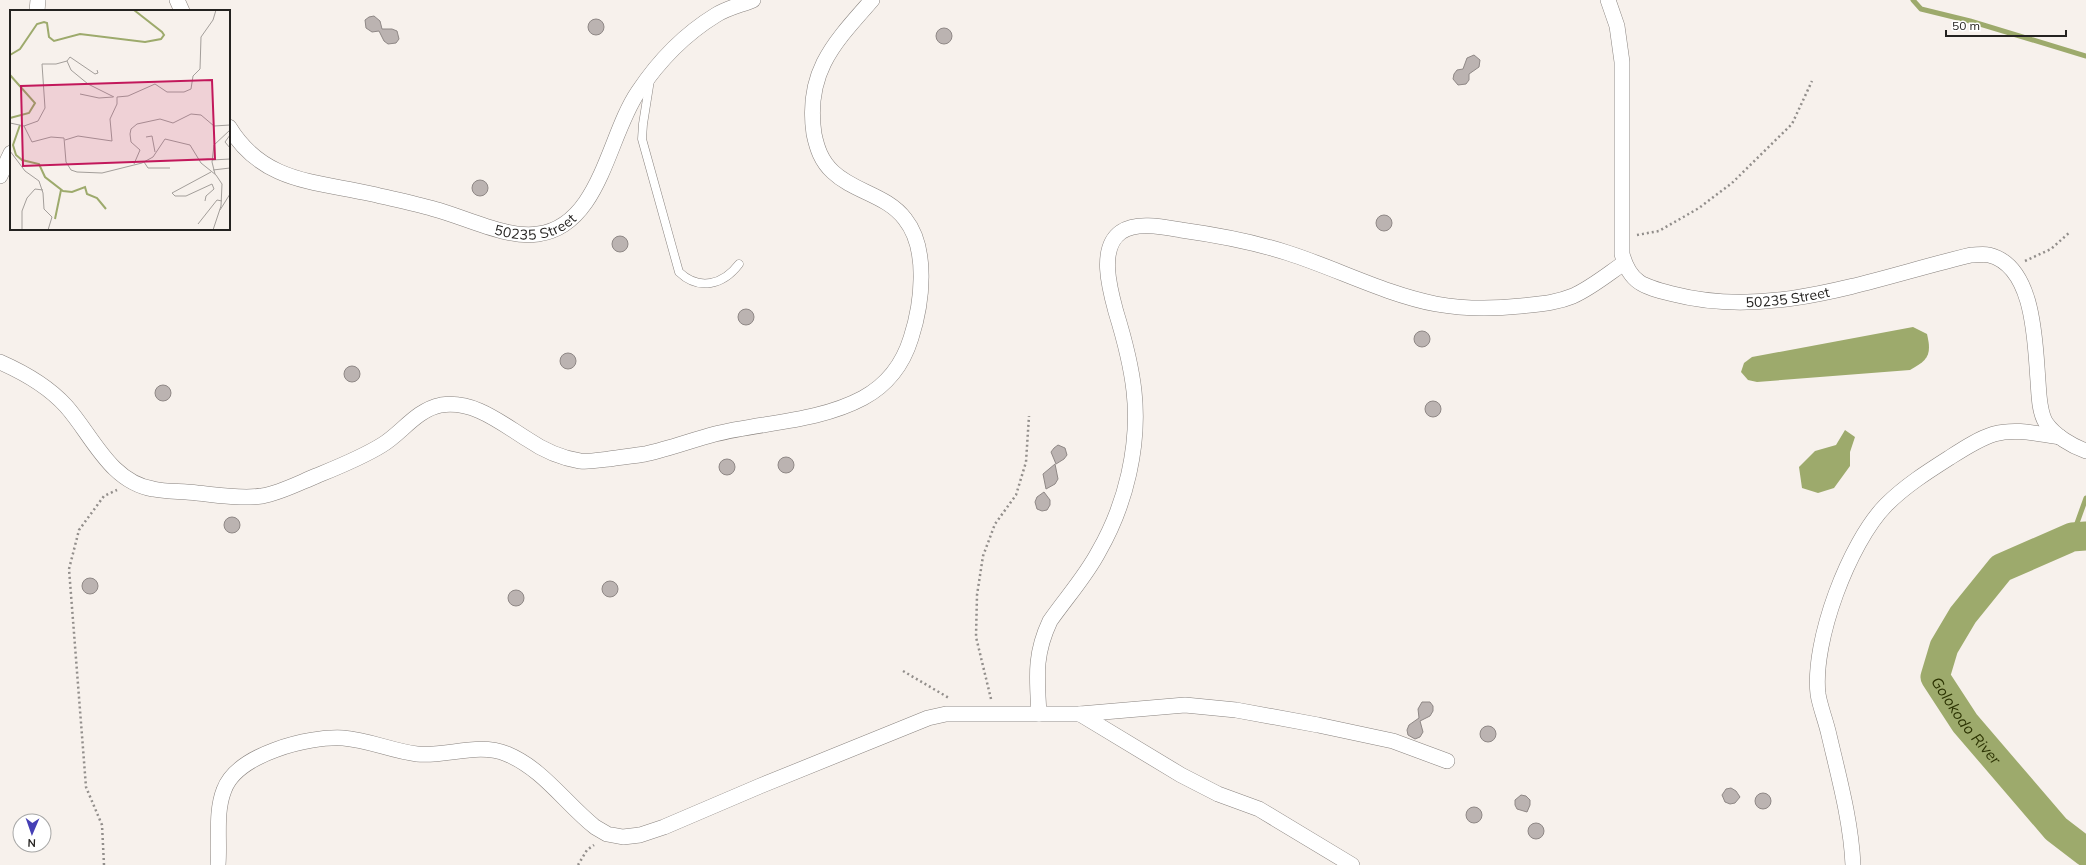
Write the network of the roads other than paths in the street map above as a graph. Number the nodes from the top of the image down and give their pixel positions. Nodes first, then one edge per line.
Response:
1 (38, 0) edge
2 (178, 0) edge
3 (753, 0) edge
4 (872, 0) edge
5 (1608, 0) edge
6 (37, 10) edge
7 (182, 10) edge
8 (651, 76) junction
9 (230, 129) edge
10 (10, 156) edge
11 (0, 176) edge
12 (1624, 263) junction
13 (739, 264) dead end
14 (0, 362) edge
15 (2060, 437) junction
16 (2086, 451) edge
17 (1039, 714) junction
18 (1080, 714) junction
19 (1447, 761) dead end
20 (218, 865) edge
21 (1352, 865) edge
22 (1853, 865) edge

1 - 6 street
2 - 7 street
3 - 8 street, 50235 Street
4 - 14 street
5 - 12 street, 50235 Street
8 - 9 street, 50235 Street
8 - 13 lane
10 - 11 street
12 - 15 street, 50235 Street
12 - 17 street
15 - 16 street, 50235 Street
15 - 22 street
17 - 18 street
17 - 20 street
18 - 19 street
18 - 21 street

